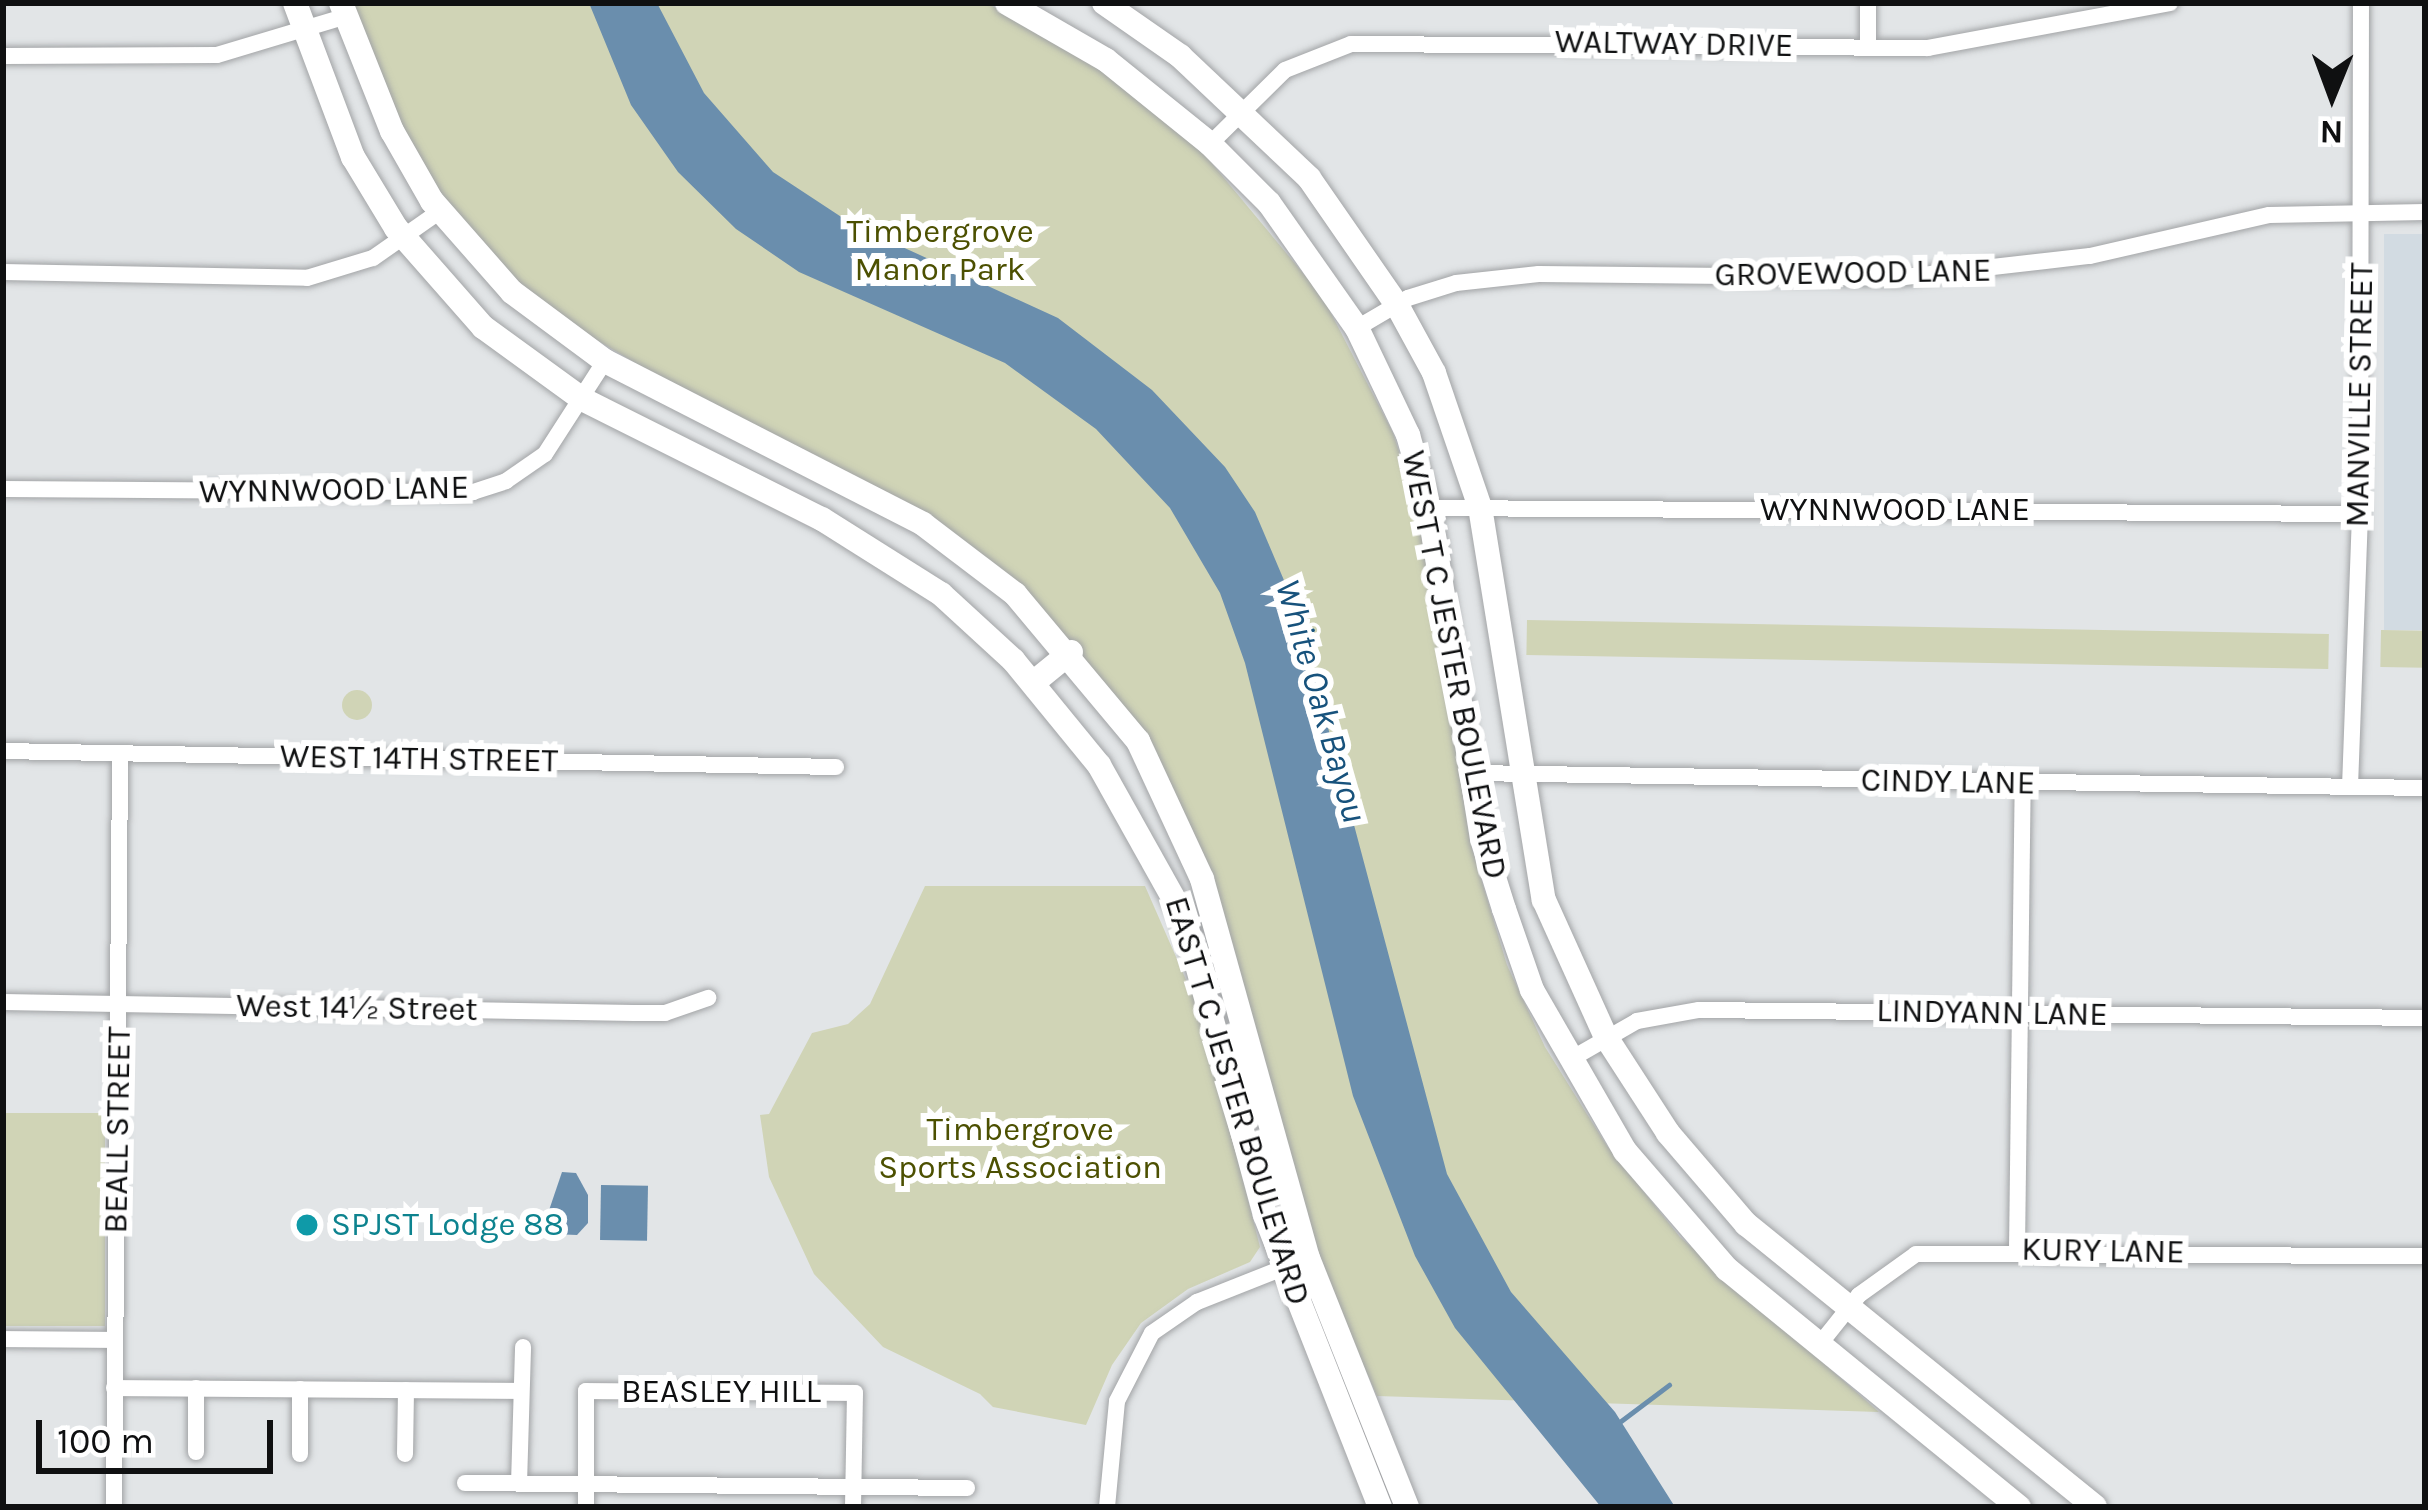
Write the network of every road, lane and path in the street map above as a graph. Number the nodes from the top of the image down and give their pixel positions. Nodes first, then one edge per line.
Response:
1 (295, 3) edge
2 (1104, 3) edge
3 (1868, 3) edge
4 (2170, 3) edge
5 (2361, 3) edge
6 (1023, 6) edge
7 (344, 7) edge
8 (304, 30) junction
9 (1868, 46) junction
10 (3, 56) edge
11 (1242, 110) junction
12 (1210, 144) junction
13 (440, 211) junction
14 (2362, 211) junction
15 (2425, 212) edge
16 (405, 238) junction
17 (3, 272) edge
18 (1397, 304) junction
19 (1358, 328) junction
20 (605, 362) junction
21 (582, 399) junction
22 (3, 489) edge
23 (1480, 507) junction
24 (1430, 508) junction
25 (2360, 514) junction
26 (1071, 652) junction
27 (1033, 683) junction
28 (3, 751) edge
29 (120, 753) junction
30 (836, 767) dead end
31 (1471, 773) junction
32 (1518, 774) junction
33 (2023, 783) junction
34 (2350, 787) junction
35 (2425, 788) edge
36 (707, 998) dead end
37 (3, 1002) edge
38 (119, 1003) junction
39 (2019, 1013) junction
40 (2425, 1018) edge
41 (1606, 1037) junction
42 (1571, 1058) junction
43 (2017, 1250) junction
44 (2425, 1256) edge
45 (1308, 1258) junction
46 (1283, 1268) junction
47 (1848, 1310) junction
48 (3, 1340) edge
49 (114, 1340) junction
50 (1819, 1346) junction
51 (523, 1348) dead end
52 (114, 1388) junction
53 (196, 1388) junction
54 (300, 1389) junction
55 (406, 1390) junction
56 (521, 1391) junction
57 (196, 1452) dead end
58 (300, 1454) dead end
59 (405, 1454) dead end
60 (465, 1483) dead end
61 (519, 1484) junction
62 (586, 1484) junction
63 (854, 1487) junction
64 (967, 1488) dead end
65 (114, 1507) edge
66 (586, 1507) edge
67 (854, 1507) edge
68 (1107, 1507) edge
69 (1380, 1507) edge
70 (1407, 1507) edge
71 (2019, 1507) edge
72 (2095, 1507) edge

1 - 8 street, EAST T C JESTER BOULEVARD
2 - 11 street, WEST T C JESTER BOULEVARD
3 - 9 street
4 - 9 street, WALTWAY DRIVE
5 - 14 street, MANVILLE STREET
6 - 12 street, WEST T C JESTER BOULEVARD
7 - 8 street
7 - 13 street, EAST T C JESTER BOULEVARD
8 - 10 street
8 - 16 street, EAST T C JESTER BOULEVARD
9 - 11 street, WALTWAY DRIVE
11 - 12 street, WALTWAY DRIVE
11 - 18 street, WEST T C JESTER BOULEVARD
12 - 19 street, WEST T C JESTER BOULEVARD
13 - 16 street
13 - 20 street, EAST T C JESTER BOULEVARD
14 - 15 street, GROVEWOOD LANE
14 - 18 street, GROVEWOOD LANE
14 - 25 street, MANVILLE STREET
16 - 17 street
16 - 21 street, EAST T C JESTER BOULEVARD
18 - 19 street, GROVEWOOD LANE
18 - 23 street, WEST T C JESTER BOULEVARD
19 - 24 street, WEST T C JESTER BOULEVARD
20 - 21 street, WYNNWOOD LANE
20 - 26 street, EAST T C JESTER BOULEVARD
21 - 22 street, WYNNWOOD LANE
21 - 27 street, EAST T C JESTER BOULEVARD
23 - 24 street, WYNNWOOD LANE
23 - 25 street, WYNNWOOD LANE
23 - 32 street, WEST T C JESTER BOULEVARD
24 - 31 street, WEST T C JESTER BOULEVARD
25 - 34 street, MANVILLE STREET
26 - 27 street
26 - 45 street, EAST T C JESTER BOULEVARD
27 - 46 street, EAST T C JESTER BOULEVARD
28 - 29 street, WEST 14TH STREET
29 - 30 street, WEST 14TH STREET
29 - 38 street, BEALL STREET
31 - 32 street, CINDY LANE
31 - 42 street, WEST T C JESTER BOULEVARD
32 - 33 street, CINDY LANE
32 - 41 street, WEST T C JESTER BOULEVARD
33 - 34 street, CINDY LANE
33 - 39 street
34 - 35 street, CINDY LANE
36 - 38 street, West 14½ Street
37 - 38 street, West 14½ Street
38 - 49 street, BEALL STREET
39 - 40 street, LINDYANN LANE
39 - 41 street, LINDYANN LANE
39 - 43 street
41 - 42 street, LINDYANN LANE
41 - 47 street, WEST T C JESTER BOULEVARD
42 - 50 street, WEST T C JESTER BOULEVARD
43 - 44 street, KURY LANE
43 - 47 street, KURY LANE
45 - 46 street
45 - 70 street, EAST T C JESTER BOULEVARD
46 - 68 street
46 - 69 street, EAST T C JESTER BOULEVARD
47 - 50 street, KURY LANE
47 - 72 street, WEST T C JESTER BOULEVARD
48 - 49 street
49 - 52 street, BEALL STREET
50 - 71 street, WEST T C JESTER BOULEVARD
51 - 56 street
52 - 53 street
52 - 65 street, BEALL STREET
53 - 54 street
53 - 57 street
54 - 55 street
54 - 58 street
55 - 56 street
55 - 59 street
56 - 61 street
60 - 61 street
61 - 62 street
62 - 63 street
62 - 63 street, BEASLEY HILL
62 - 66 street
63 - 64 street
63 - 67 street

